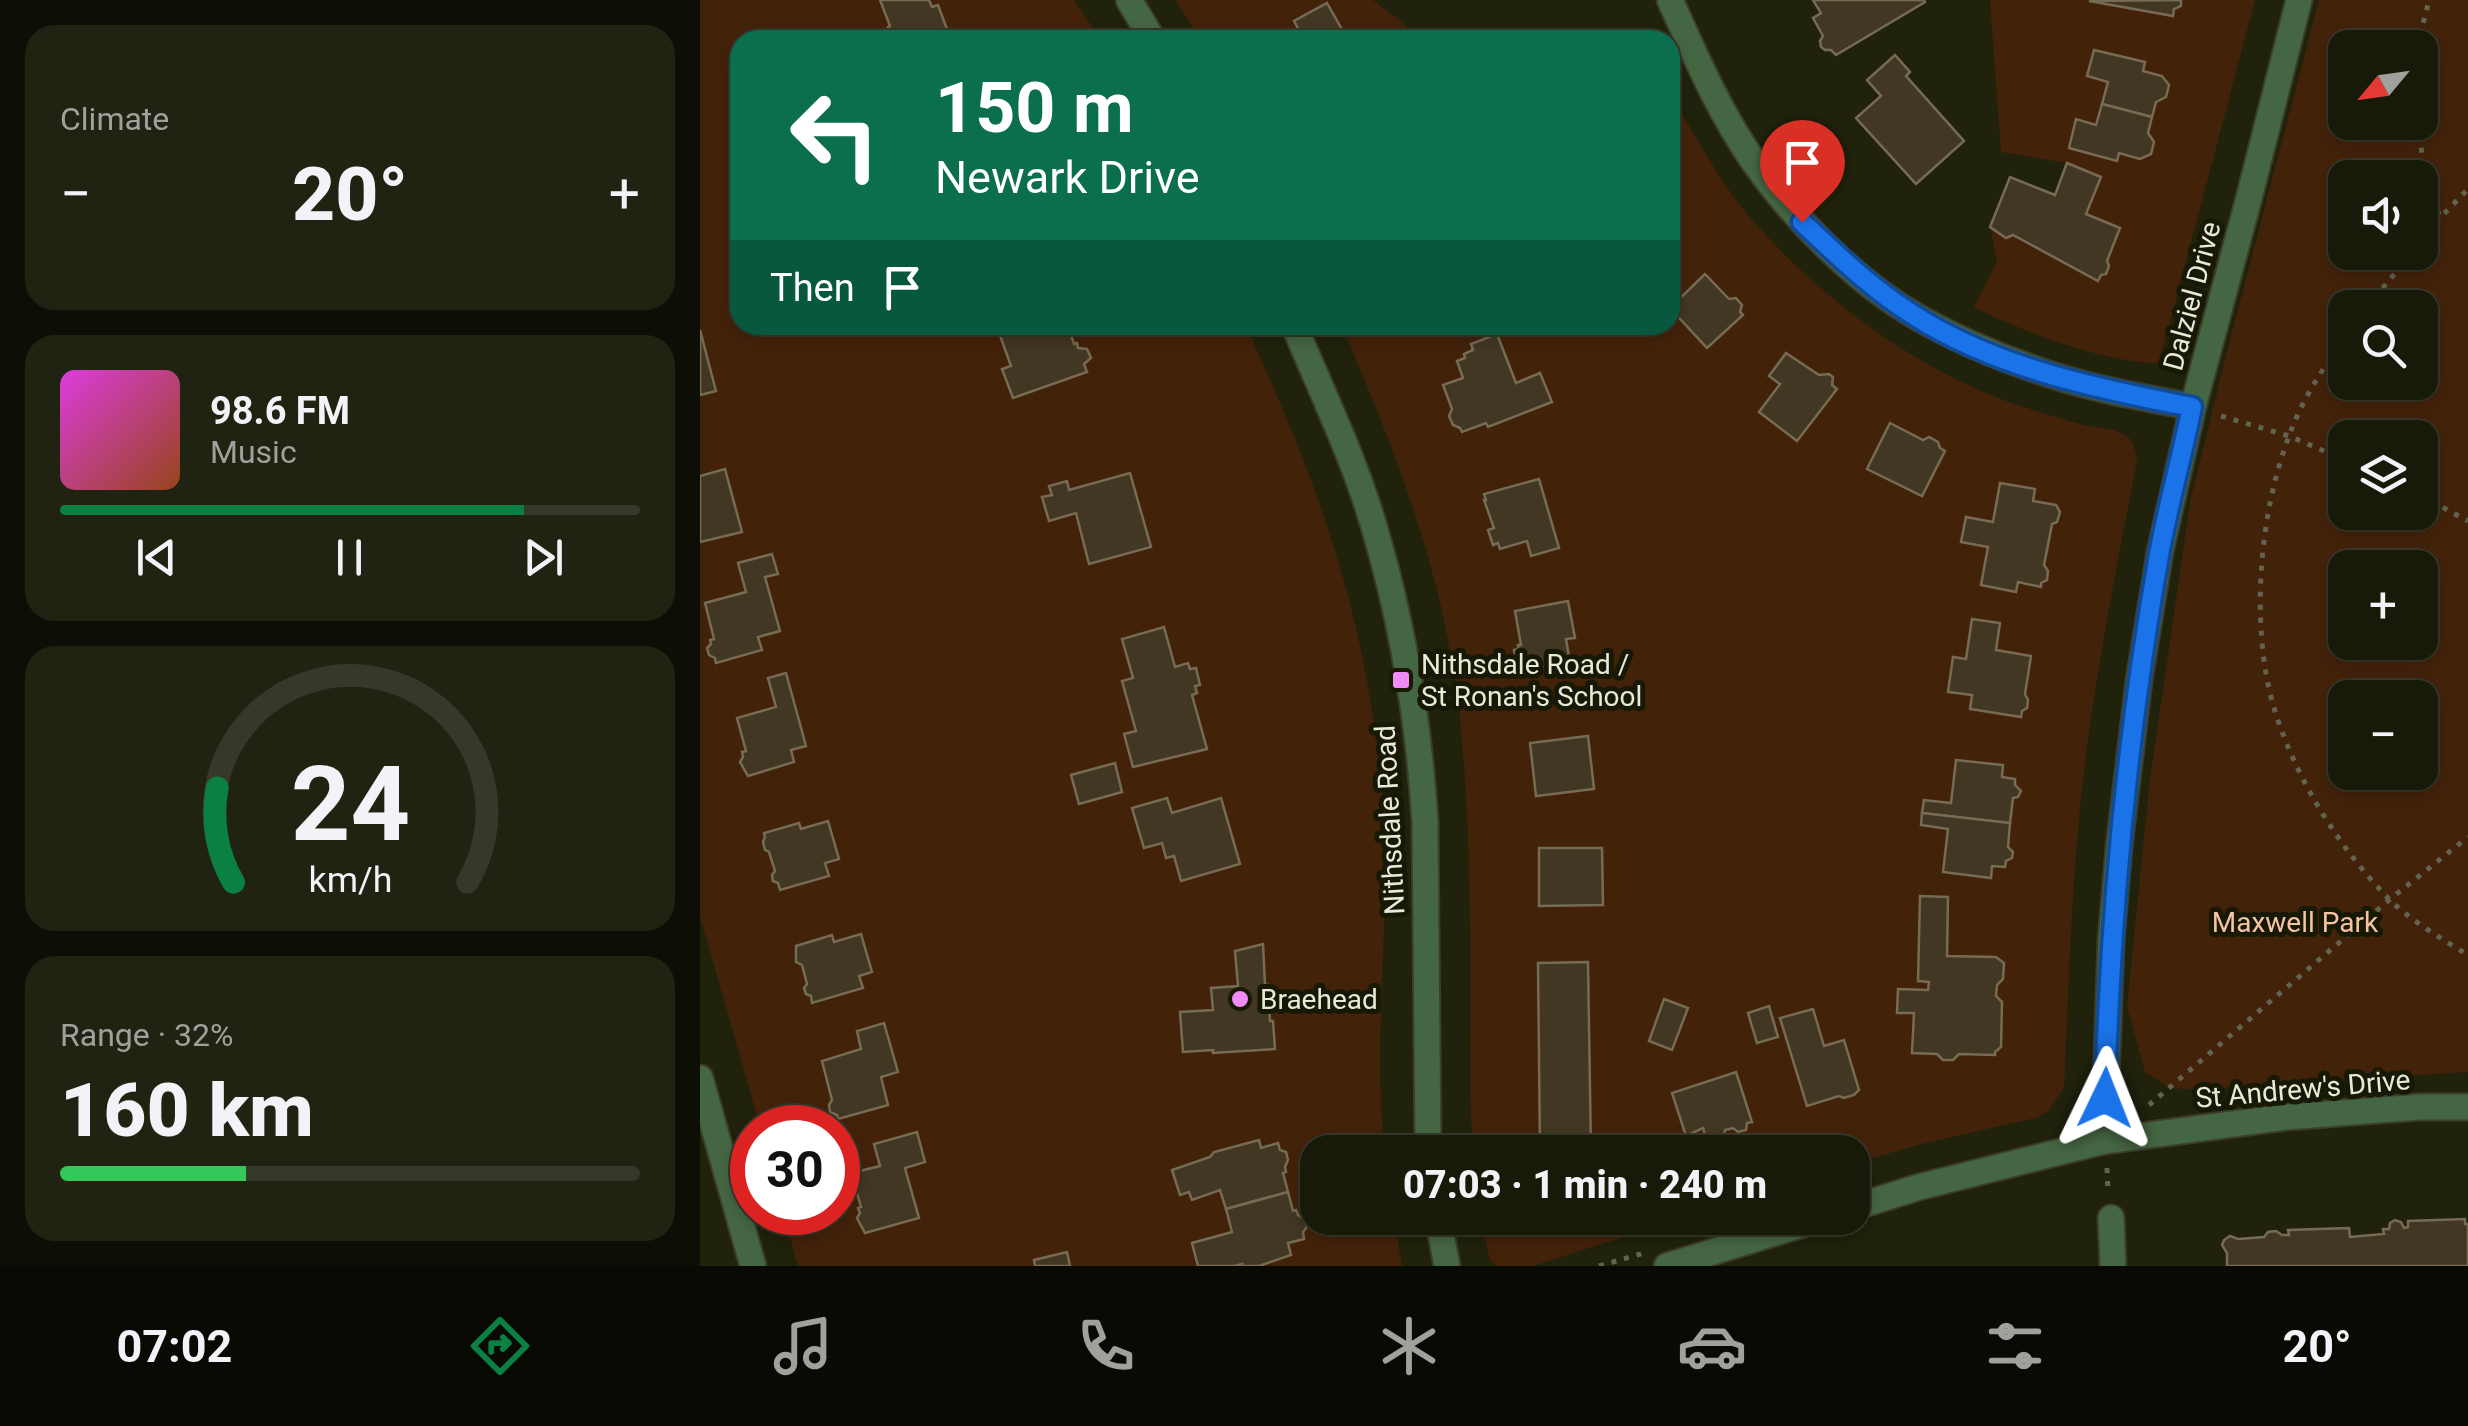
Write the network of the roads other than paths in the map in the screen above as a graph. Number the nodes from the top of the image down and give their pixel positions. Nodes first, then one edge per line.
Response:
1 (1128, 0) edge
2 (1670, 0) edge
3 (2299, 0) edge
4 (1147, 30) edge
5 (1298, 335) edge
6 (2192, 407) junction
7 (700, 1078) edge
8 (2468, 1108) edge
9 (1428, 1135) edge
10 (2104, 1140) junction
11 (1870, 1202) edge
12 (2111, 1218) road end
13 (1441, 1235) edge
14 (1768, 1235) edge
15 (753, 1266) edge
16 (1446, 1266) edge
17 (1668, 1266) edge
18 (2114, 1266) edge

1 - 4 street
2 - 6 street
3 - 6 street, Dalziel Drive
5 - 9 street, Nithsdale Road
6 - 10 street, Dalziel Drive
7 - 15 street
8 - 10 street, St Andrew's Drive
10 - 11 street, St Andrew's Drive
12 - 18 street
13 - 16 street
14 - 17 street

